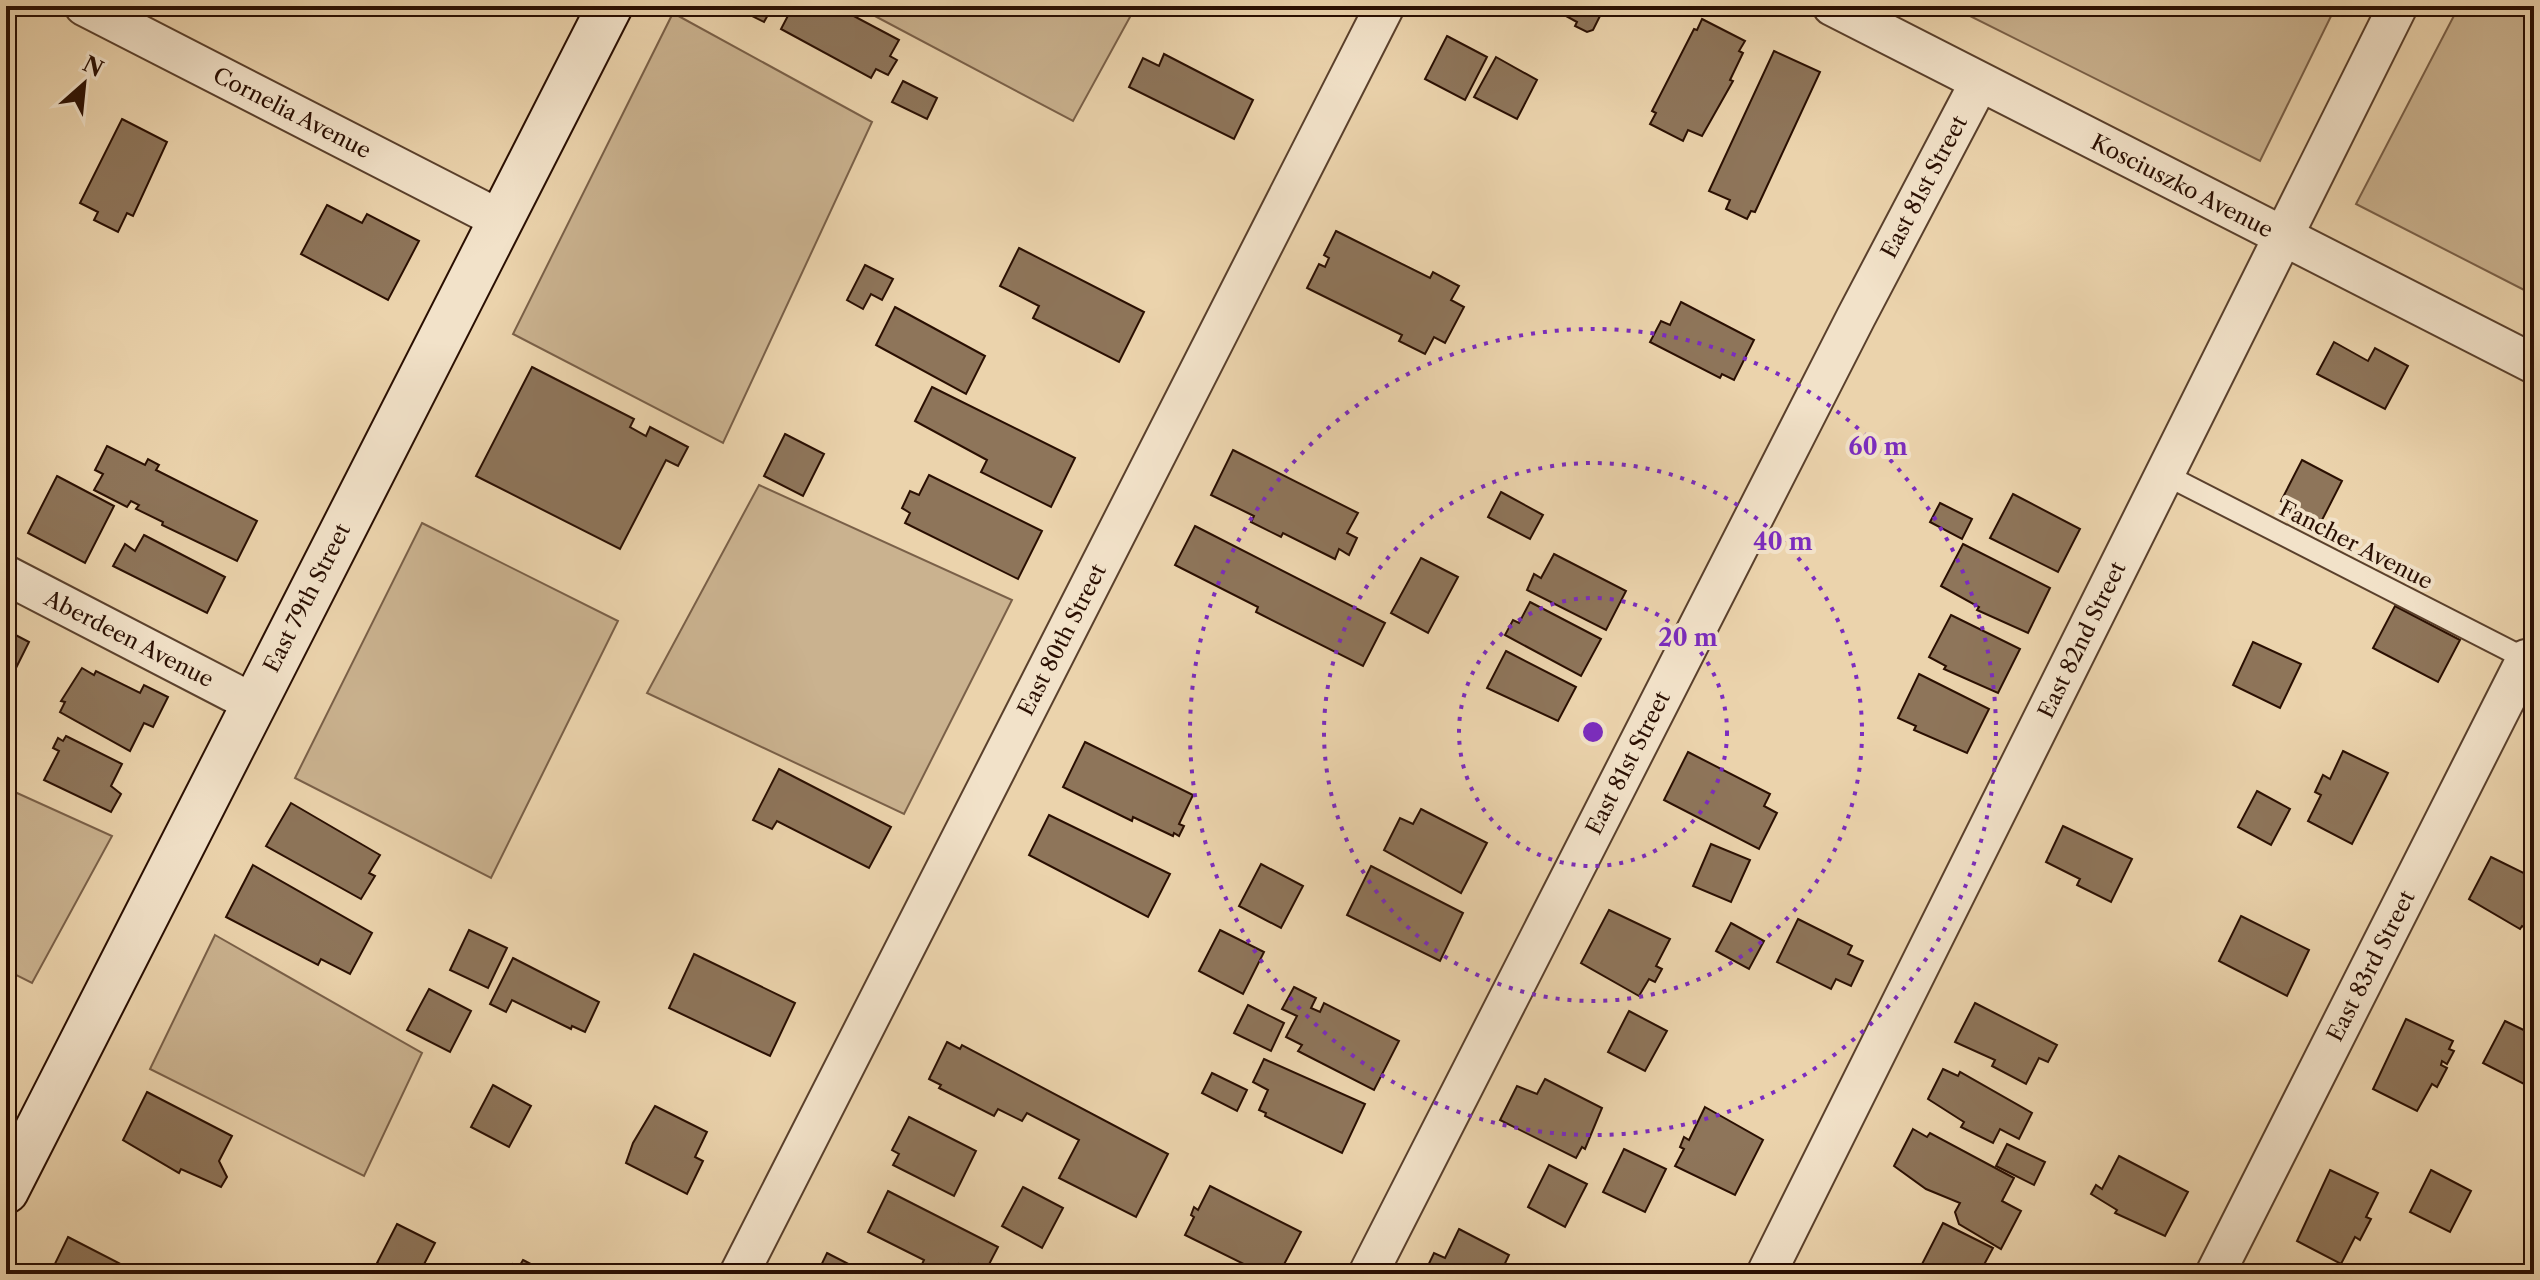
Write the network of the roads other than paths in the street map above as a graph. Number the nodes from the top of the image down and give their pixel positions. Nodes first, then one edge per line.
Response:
1 (84, 6) edge
2 (610, 6) edge
3 (1385, 6) edge
4 (1832, 6) edge
5 (2398, 6) edge
6 (1979, 83) junction
7 (501, 220) junction
8 (2280, 236) junction
9 (2534, 364) edge
10 (2164, 474) junction
11 (6, 575) edge
12 (2526, 659) joint
13 (253, 703) junction
14 (9, 1178) edge
15 (739, 1274) edge
16 (1368, 1274) edge
17 (1766, 1274) edge
18 (2215, 1274) edge

1 - 7 street, Cornelia Avenue
2 - 7 main road, East 79th Street
3 - 15 street, East 80th Street
4 - 6 street, Kosciuszko Avenue
5 - 8 street, East 82nd Street
6 - 8 street, Kosciuszko Avenue
6 - 16 street, East 81st Street
7 - 13 main road, East 79th Street
8 - 9 street, Kosciuszko Avenue
8 - 10 street, East 82nd Street
10 - 12 lane, Fancher Avenue
10 - 17 street, East 82nd Street
11 - 13 street, Aberdeen Avenue
12 - 18 street, East 83rd Street
13 - 14 main road, East 79th Street

